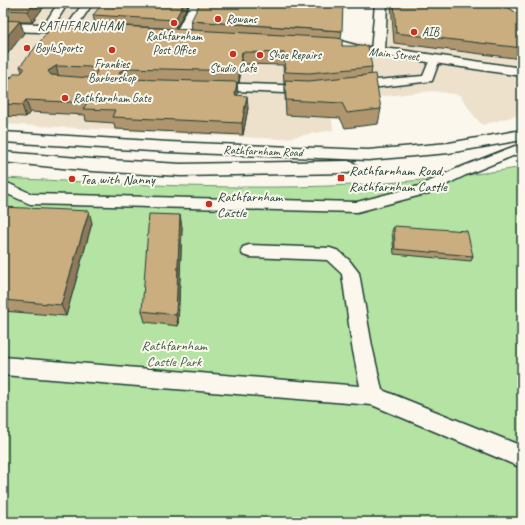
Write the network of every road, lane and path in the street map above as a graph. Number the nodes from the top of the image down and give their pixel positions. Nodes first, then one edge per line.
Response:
1 (64, 3) edge
2 (88, 3) edge
3 (197, 3) edge
4 (381, 3) edge
5 (3, 27) edge
6 (48, 28) junction
7 (70, 29) junction
8 (93, 30) edge
9 (168, 34) edge
10 (182, 34) junction
11 (197, 35) edge
12 (297, 40) edge
13 (378, 52) junction
14 (435, 59) junction
15 (522, 72) edge
16 (3, 80) edge
17 (21, 81) edge
18 (199, 87) edge
19 (339, 87) edge
20 (323, 88) edge
21 (3, 137) edge
22 (520, 144) edge
23 (3, 157) edge
24 (3, 186) edge
25 (249, 251) dead end
26 (3, 366) edge
27 (373, 396) junction
28 (522, 457) edge

1 - 6 lane
2 - 7 lane
3 - 10 main road
4 - 13 main road
5 - 6 main road
6 - 7 main road
7 - 8 main road
9 - 10 main road
10 - 11 main road
12 - 13 main road, Main Street
13 - 14 main road, Main Street
14 - 15 main road, Main Street
14 - 19 lane
16 - 17 lane
18 - 20 lane
21 - 22 main road, Rathfarnham Road
22 - 23 main road, Rathfarnham Road
22 - 24 lane
25 - 27 lane
26 - 27 lane
27 - 28 lane

